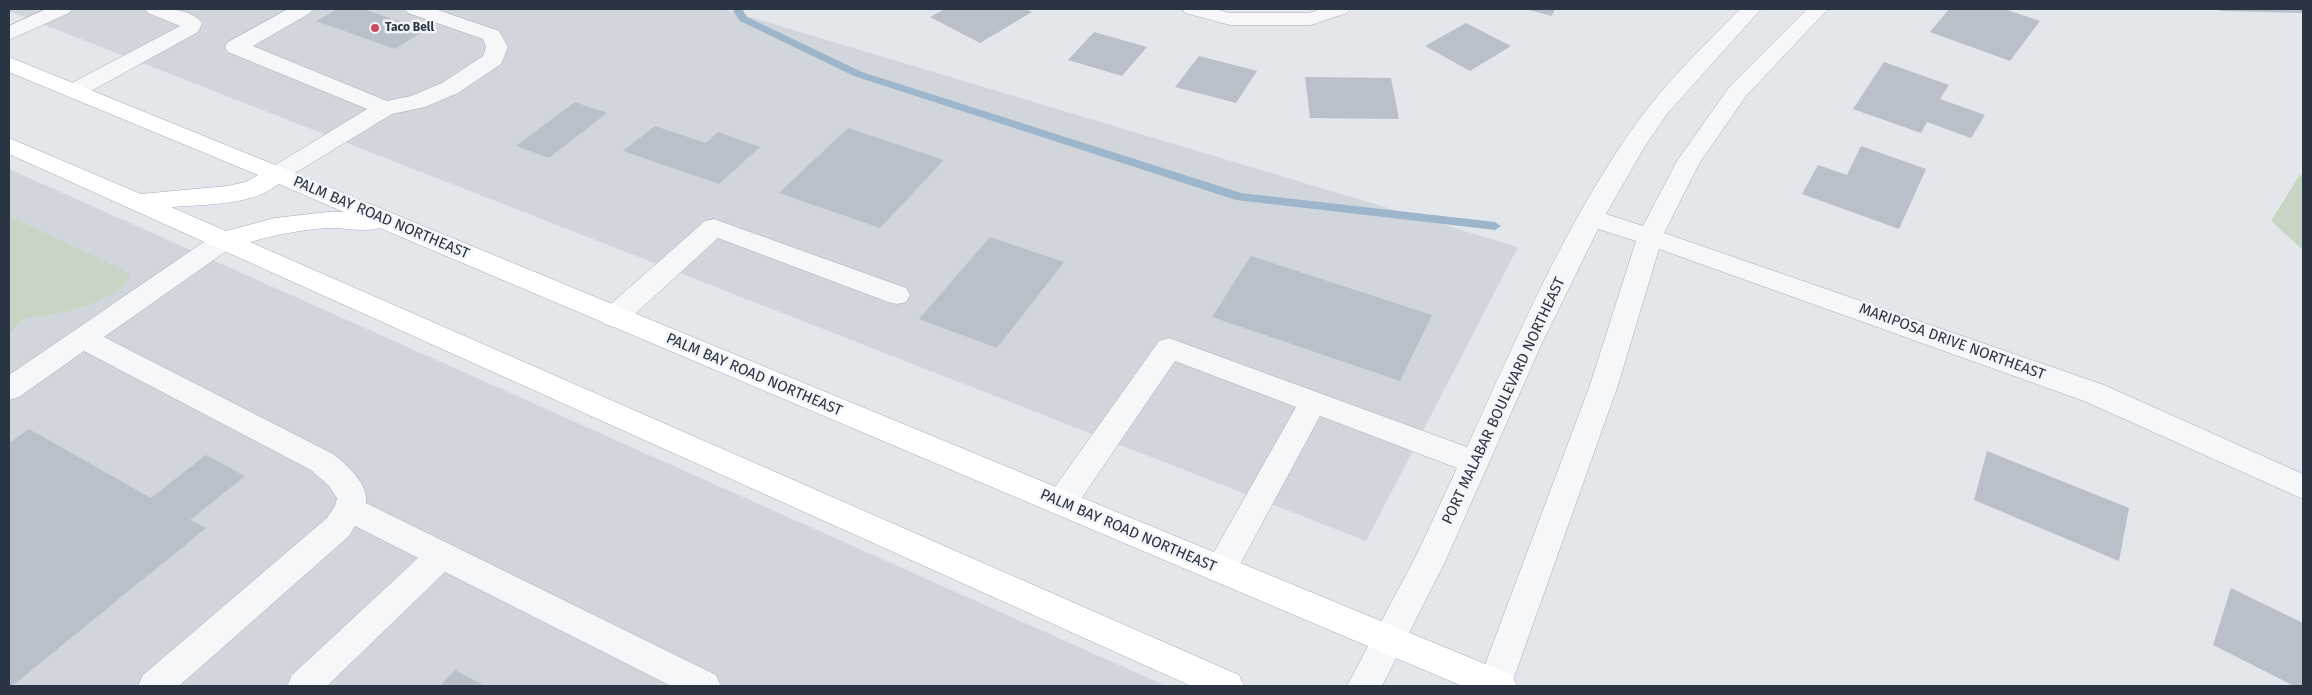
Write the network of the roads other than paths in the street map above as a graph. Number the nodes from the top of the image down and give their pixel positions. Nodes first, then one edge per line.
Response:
1 (62, 9) edge
2 (155, 9) edge
3 (303, 9) edge
4 (414, 9) edge
5 (1192, 9) edge
6 (1340, 9) edge
7 (1751, 9) edge
8 (1818, 9) edge
9 (9, 34) edge
10 (9, 64) edge
11 (74, 91) junction
12 (384, 108) junction
13 (9, 145) edge
14 (277, 174) junction
15 (138, 202) junction
16 (1592, 218) junction
17 (388, 222) junction
18 (1650, 236) junction
19 (223, 241) junction
20 (898, 295) dead end
21 (614, 317) junction
22 (82, 338) junction
23 (9, 389) edge
24 (1313, 402) junction
25 (1474, 462) junction
26 (2303, 487) edge
27 (1062, 503) junction
28 (350, 509) junction
29 (442, 554) junction
30 (1221, 569) junction
31 (1389, 639) junction
32 (155, 686) edge
33 (304, 686) edge
34 (704, 686) edge
35 (1227, 686) edge
36 (1364, 686) edge
37 (1496, 686) edge

1 - 9 street
2 - 11 street
3 - 12 street
4 - 12 street
5 - 6 street
7 - 16 street, PORT MALABAR BOULEVARD NORTHEAST
8 - 18 street
10 - 11 main road, PALM BAY ROAD NORTHEAST
11 - 14 main road, PALM BAY ROAD NORTHEAST
12 - 14 street
13 - 15 main road
14 - 15 main road
14 - 17 main road, PALM BAY ROAD NORTHEAST
15 - 19 main road
16 - 18 street, MARIPOSA DRIVE NORTHEAST
16 - 25 street, PORT MALABAR BOULEVARD NORTHEAST
17 - 19 main road
17 - 21 main road, PALM BAY ROAD NORTHEAST
18 - 26 street, MARIPOSA DRIVE NORTHEAST
18 - 37 street
19 - 22 street
19 - 35 main road
20 - 21 street
21 - 27 main road, PALM BAY ROAD NORTHEAST
22 - 23 street
22 - 28 street
24 - 25 street
24 - 27 street
24 - 30 street
25 - 31 street, PORT MALABAR BOULEVARD NORTHEAST
27 - 30 main road, PALM BAY ROAD NORTHEAST
28 - 29 street
28 - 32 street
29 - 33 street
29 - 34 street
30 - 31 main road, PALM BAY ROAD NORTHEAST
31 - 36 street, PORT MALABAR BOULEVARD NORTHEAST
31 - 37 main road, PALM BAY ROAD NORTHEAST

